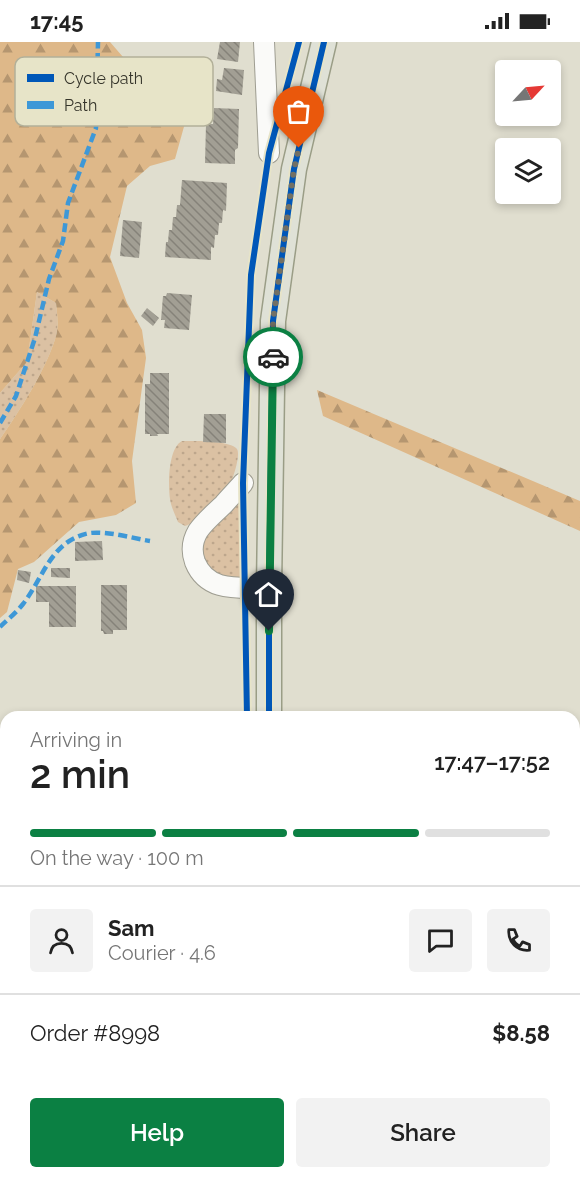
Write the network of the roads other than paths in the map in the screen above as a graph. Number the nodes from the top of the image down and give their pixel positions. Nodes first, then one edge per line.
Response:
1 (264, 42) edge
2 (324, 42) edge
3 (269, 153) dead end
4 (243, 483) dead end
5 (269, 588) junction
6 (269, 711) edge

1 - 3 street
2 - 5 main road
4 - 5 street
5 - 6 main road

